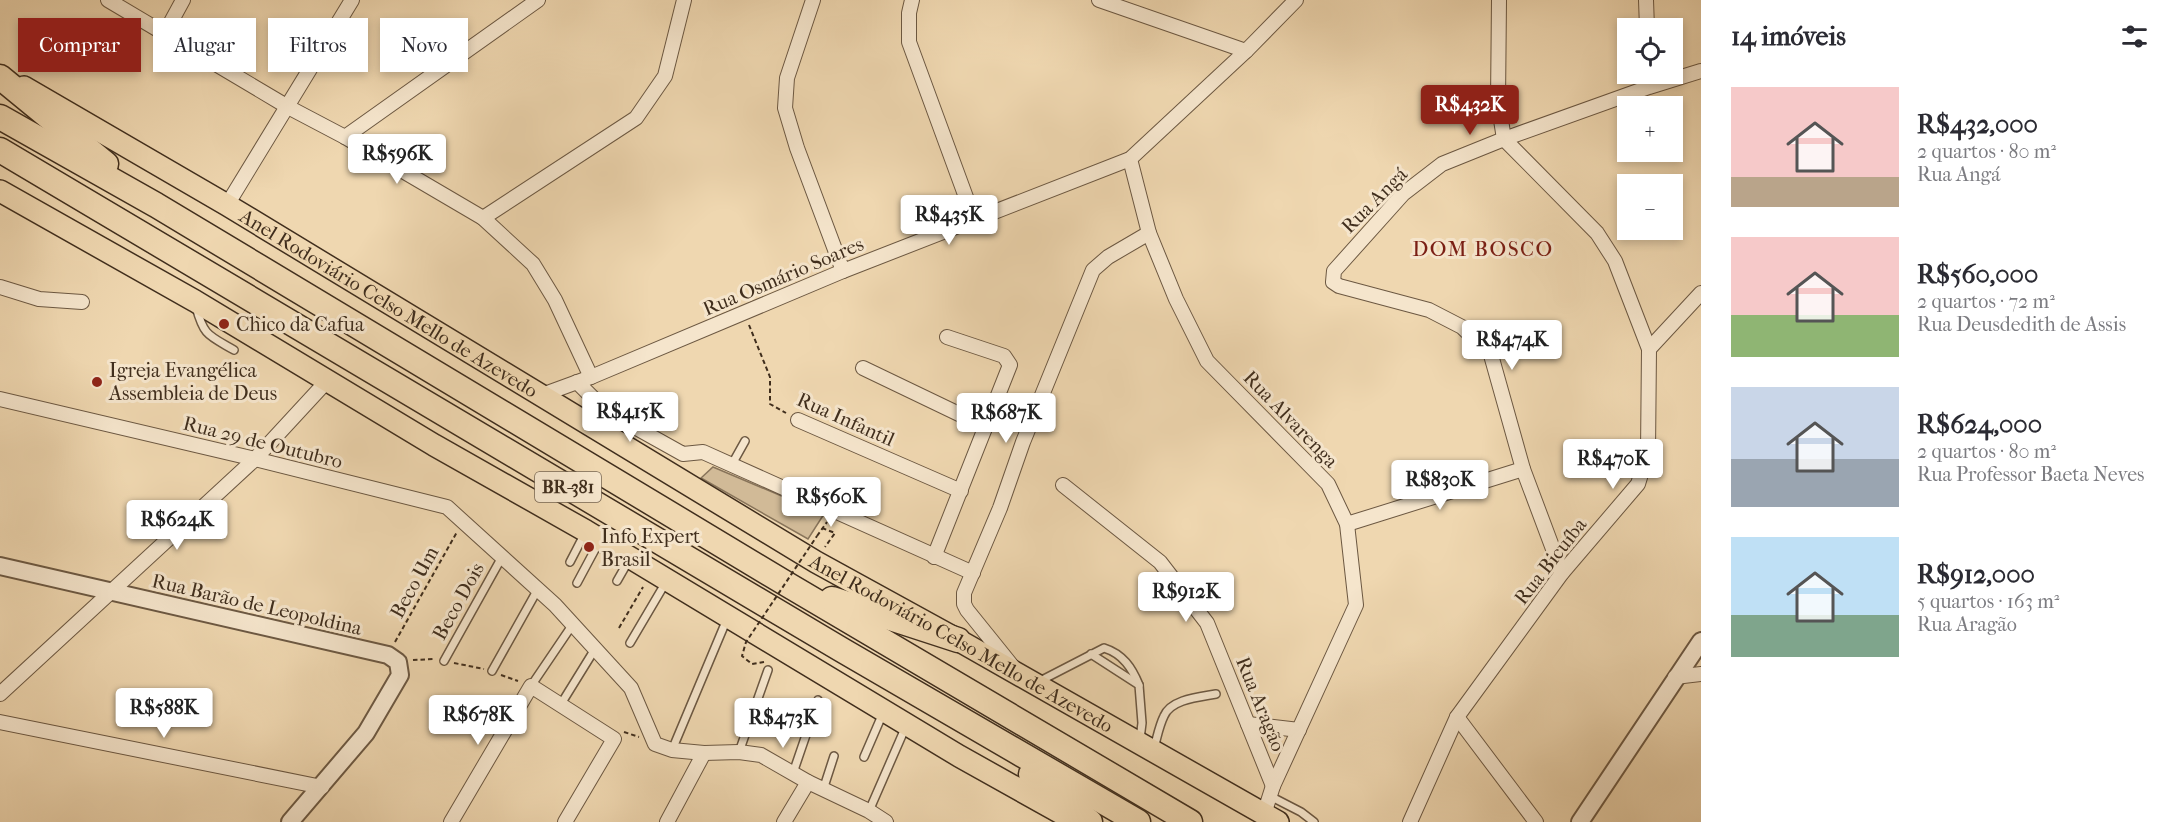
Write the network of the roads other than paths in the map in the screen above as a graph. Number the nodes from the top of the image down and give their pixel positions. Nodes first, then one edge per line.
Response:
1 (108, 0) edge
2 (183, 0) edge
3 (352, 0) edge
4 (538, 0) edge
5 (684, 0) edge
6 (813, 0) edge
7 (912, 0) edge
8 (1099, 0) edge
9 (1296, 0) edge
10 (1499, 0) edge
11 (1646, 0) edge
12 (173, 18) edge
13 (1647, 18) edge
14 (153, 26) edge
15 (1246, 51) junction
16 (1701, 71) edge
17 (230, 72) edge
18 (1683, 74) edge
19 (0, 75) edge
20 (1639, 84) edge
21 (288, 107) junction
22 (0, 117) edge
23 (345, 137) junction
24 (1504, 139) junction
25 (0, 150) edge
26 (1130, 159) junction
27 (0, 191) edge
28 (156, 205) junction
29 (227, 206) junction
30 (483, 218) junction
31 (974, 219) junction
32 (1149, 233) junction
33 (843, 271) junction
34 (0, 287) edge
35 (1701, 293) edge
36 (195, 301) junction
37 (82, 302) dead end
38 (947, 337) dead end
39 (1649, 349) junction
40 (234, 350) dead end
41 (863, 368) dead end
42 (591, 377) junction
43 (327, 381) junction
44 (577, 382) junction
45 (539, 396) junction
46 (0, 399) edge
47 (798, 420) road end
48 (986, 427) junction
49 (745, 441) dead end
50 (255, 459) junction
51 (731, 466) junction
52 (1524, 469) junction
53 (1062, 485) dead end
54 (961, 491) junction
55 (1347, 524) junction
56 (593, 535) junction
57 (502, 557) junction
58 (934, 557) junction
59 (631, 558) junction
60 (570, 562) dead end
61 (0, 566) edge
62 (973, 573) junction
63 (1562, 573) junction
64 (660, 576) junction
65 (617, 581) dead end
66 (577, 583) dead end
67 (790, 586) junction
68 (538, 589) junction
69 (110, 591) junction
70 (728, 616) junction
71 (573, 624) junction
72 (958, 640) junction
73 (1701, 642) edge
74 (630, 643) dead end
75 (595, 649) junction
76 (1091, 654) junction
77 (444, 661) road end
78 (768, 670) dead end
79 (492, 671) road end
80 (1701, 674) edge
81 (1675, 677) junction
82 (1027, 679) junction
83 (1138, 685) junction
84 (531, 686) junction
85 (1216, 693) dead end
86 (0, 694) edge
87 (818, 700) dead end
88 (561, 704) junction
89 (885, 711) junction
90 (1457, 717) junction
91 (0, 722) edge
92 (968, 723) junction
93 (1248, 724) junction
94 (1299, 730) junction
95 (903, 733) dead end
96 (1147, 747) junction
97 (672, 750) junction
98 (739, 752) junction
99 (704, 753) junction
100 (834, 756) dead end
101 (864, 757) dead end
102 (794, 773) junction
103 (808, 782) junction
104 (322, 787) junction
105 (823, 790) junction
106 (1271, 805) edge
107 (869, 811) junction
108 (290, 822) edge
109 (451, 822) edge
110 (565, 822) edge
111 (667, 822) edge
112 (784, 822) edge
113 (886, 822) edge
114 (1077, 822) edge
115 (1090, 822) edge
116 (1138, 822) edge
117 (1190, 822) edge
118 (1314, 822) edge
119 (1410, 822) edge
120 (1536, 822) edge
121 (1580, 822) edge

1 - 14 street
2 - 12 street
3 - 21 street
4 - 23 street
5 - 30 street
6 - 33 street
7 - 31 street
8 - 15 street
9 - 15 street, Rua Osmário Soares
10 - 24 street
11 - 13 street
15 - 26 street, Rua Osmário Soares
16 - 18 street, Rua Angá
17 - 21 street
19 - 28 highway
19 - 29 main road, Anel Rodoviário Celso Mello de Azevedo
20 - 24 street, Rua Angá
21 - 23 street
21 - 29 street
22 - 28 highway, Anel Rodoviário Celso Mello de Azevedo / BR-381
23 - 30 street
24 - 39 street, Rua Bicuíba
24 - 52 street, Rua Angá
25 - 92 highway, BR-381
26 - 31 street, Rua Osmário Soares
26 - 32 street, Rua Alvarenga
27 - 36 main road
28 - 67 highway, Anel Rodoviário Celso Mello de Azevedo / BR-381
29 - 45 main road, Anel Rodoviário Celso Mello de Azevedo
30 - 42 street
31 - 33 street, Rua Osmário Soares
32 - 55 street, Rua Alvarenga
32 - 62 street
33 - 42 street, Rua Osmário Soares
34 - 37 street
35 - 39 street
36 - 40 lane
36 - 43 main road
38 - 48 street
39 - 63 street, Rua Bicuíba
41 - 48 street
42 - 44 street, Rua Osmário Soares
43 - 50 street
43 - 56 main road
44 - 45 street, Rua Osmário Soares
44 - 51 street
45 - 72 main road, Anel Rodoviário Celso Mello de Azevedo
46 - 50 street, Rua 29 de Outubro
47 - 54 street, Rua Infantil
48 - 54 street
49 - 51 lane
50 - 57 street, Rua 29 de Outubro
50 - 69 street
51 - 58 street
52 - 55 street
52 - 63 street
53 - 93 street, Rua Aragão
54 - 58 street
55 - 94 street, Rua Alvarenga
56 - 59 main road
56 - 60 lane
56 - 66 lane
57 - 68 street
57 - 77 lane, Beco Dois
58 - 62 street
59 - 64 main road
59 - 65 lane
61 - 69 street, Rua Barão de Leopoldina
62 - 82 street
63 - 90 street, Rua Bicuíba
64 - 70 main road
64 - 74 lane
67 - 72 highway
67 - 117 highway, Anel Rodoviário Celso Mello de Azevedo / BR-381
68 - 71 street
68 - 79 lane
69 - 86 street
69 - 104 street, Rua Barão de Leopoldina
70 - 89 main road
70 - 97 lane
71 - 75 street
71 - 84 lane
72 - 82 main road, Anel Rodoviário Celso Mello de Azevedo
73 - 81 street
75 - 88 lane
75 - 97 street
76 - 82 lane
76 - 83 lane
76 - 83 lane
78 - 98 lane
80 - 81 street
81 - 121 street
82 - 96 main road, Anel Rodoviário Celso Mello de Azevedo
83 - 96 lane
84 - 88 street
84 - 109 street
85 - 96 lane
87 - 102 lane
88 - 110 street
89 - 101 lane
89 - 114 main road
90 - 119 street, Rua Bicuíba
90 - 120 street
91 - 104 street
92 - 115 highway
92 - 116 highway, BR-381
93 - 94 street
93 - 106 street, Rua Aragão
94 - 106 street, Rua Alvarenga
95 - 107 lane
96 - 106 main road, Anel Rodoviário Celso Mello de Azevedo
97 - 99 street
98 - 99 street
98 - 102 street
99 - 111 street
100 - 105 lane
102 - 103 street
103 - 105 street
103 - 112 street
104 - 108 street
105 - 107 street
106 - 118 lane
107 - 113 street

